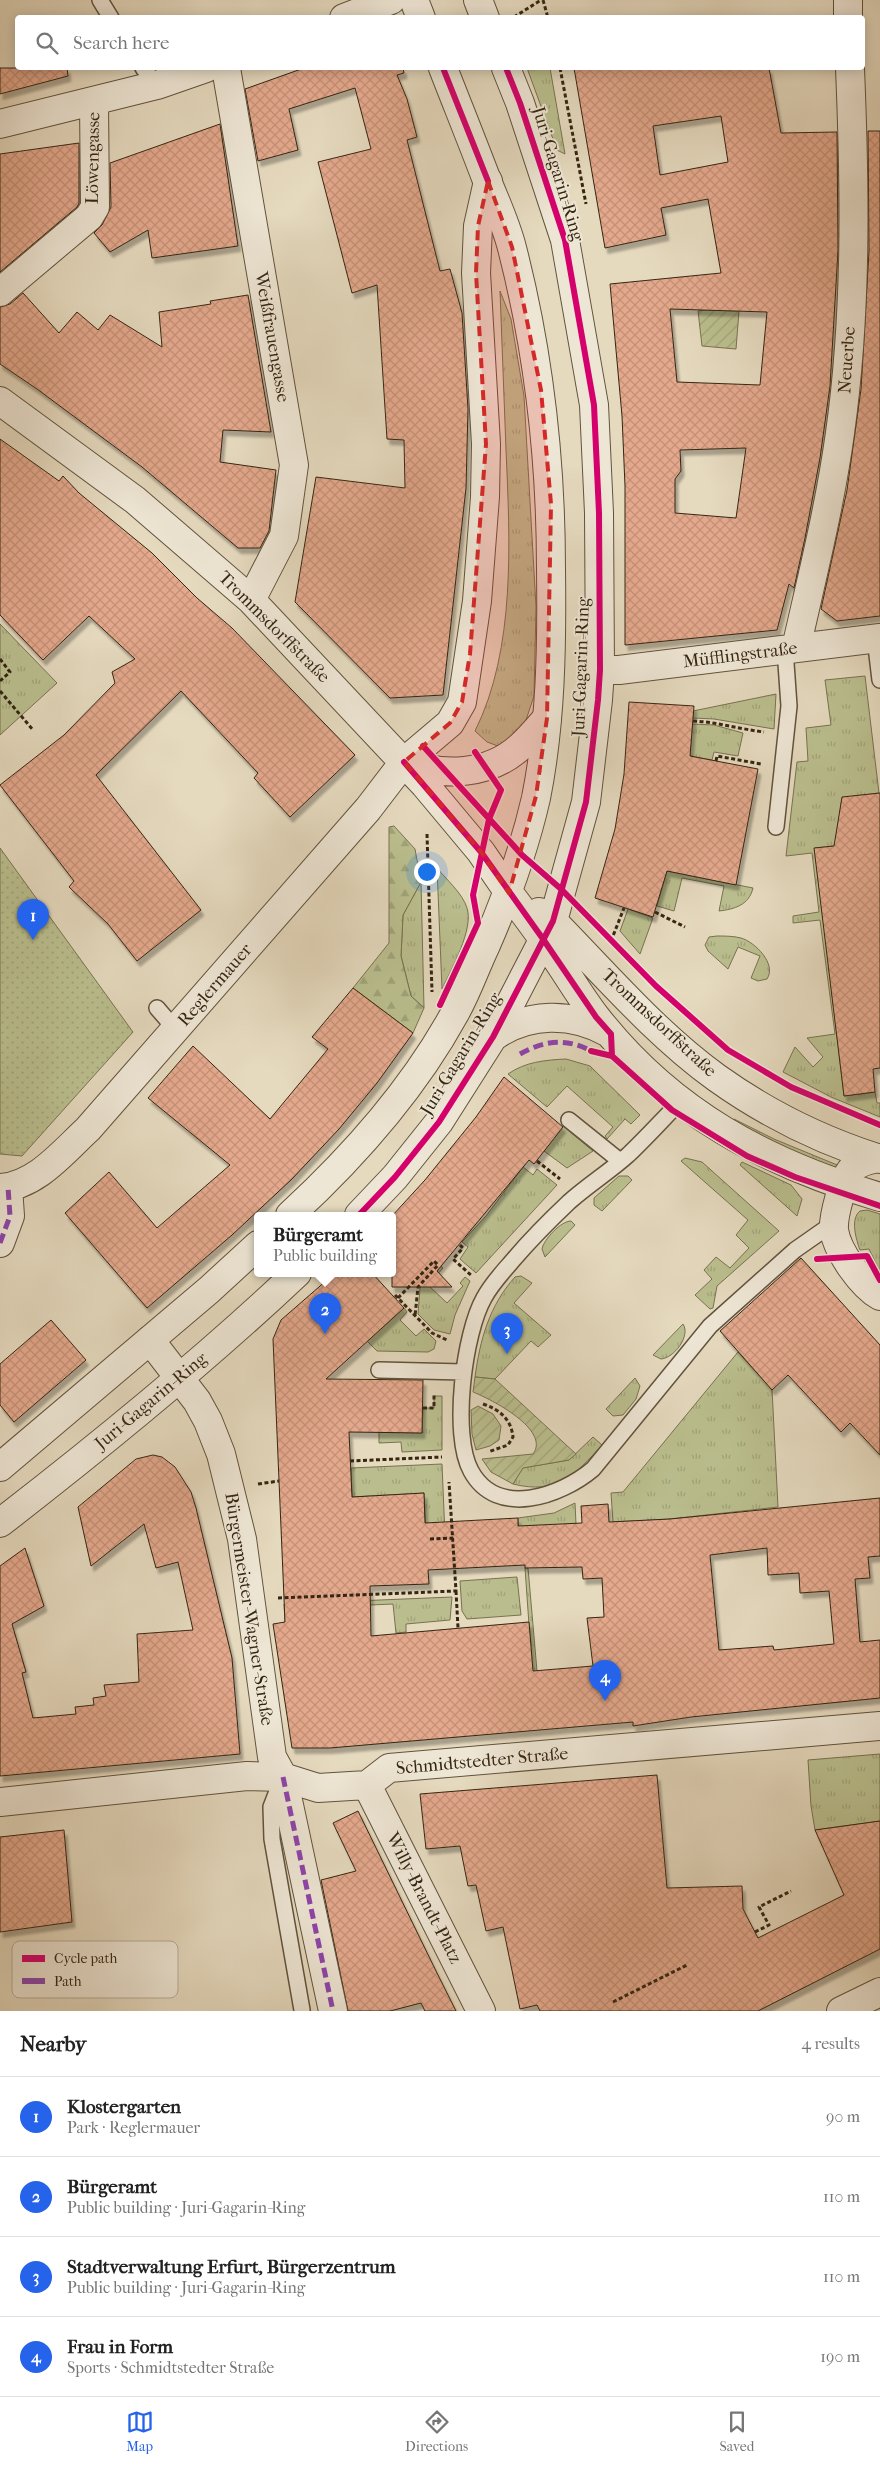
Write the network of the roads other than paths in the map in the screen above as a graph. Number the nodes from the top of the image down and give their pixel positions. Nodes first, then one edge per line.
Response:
1 (100, 0) edge
2 (391, 0) edge
3 (414, 0) edge
4 (478, 0) edge
5 (848, 0) edge
6 (109, 15) edge
7 (352, 15) edge
8 (420, 15) edge
9 (485, 15) edge
10 (848, 15) edge
11 (192, 70) edge
12 (226, 70) edge
13 (444, 70) edge
14 (507, 70) edge
15 (850, 70) edge
16 (150, 76) edge
17 (94, 102) junction
18 (0, 124) edge
19 (488, 182) junction
20 (0, 292) edge
21 (0, 401) edge
22 (251, 600) junction
23 (878, 638) edge
24 (790, 649) junction
25 (600, 670) junction
26 (880, 680) edge
27 (548, 718) junction
28 (404, 762) junction
29 (776, 827) dead end
30 (509, 893) junction
31 (548, 930) junction
32 (157, 1008) dead end
33 (176, 1030) junction
34 (611, 1034) junction
35 (493, 1037) junction
36 (681, 1101) junction
37 (569, 1120) dead end
38 (623, 1158) junction
39 (879, 1158) edge
40 (843, 1186) junction
41 (4, 1188) edge
42 (880, 1197) edge
43 (293, 1212) edge
44 (362, 1212) edge
45 (835, 1222) junction
46 (0, 1243) edge
47 (254, 1249) edge
48 (293, 1277) edge
49 (880, 1296) edge
50 (150, 1340) junction
51 (379, 1370) dead end
52 (464, 1372) junction
53 (180, 1377) junction
54 (0, 1467) edge
55 (0, 1523) edge
56 (880, 1726) edge
57 (283, 1777) junction
58 (367, 1785) junction
59 (0, 1802) edge
60 (880, 1992) edge
61 (302, 2010) dead end
62 (333, 2011) edge
63 (481, 2011) edge
64 (841, 2011) edge

1 - 6 lane
2 - 7 street
3 - 8 street
4 - 9 street
5 - 10 street
11 - 16 street
12 - 22 street, Weißfrauengasse
13 - 19 street, Juri-Gagarin-Ring
14 - 25 street, Juri-Gagarin-Ring
15 - 24 street, Neuerbe
16 - 17 street
17 - 18 street
17 - 20 street, Löwengasse
19 - 27 street, Juri-Gagarin-Ring
19 - 28 street
21 - 22 street, Trommsdorffstraße
22 - 28 street, Trommsdorffstraße
23 - 24 street, Müfflingstraße
23 - 26 lane
24 - 25 street, Müfflingstraße
24 - 29 lane
25 - 31 street, Juri-Gagarin-Ring
27 - 28 street, Juri-Gagarin-Ring
27 - 30 street, Juri-Gagarin-Ring
28 - 30 street, Trommsdorffstraße
28 - 33 street, Reglermauer
30 - 31 street, Trommsdorffstraße
30 - 43 street, Juri-Gagarin-Ring
31 - 34 street, Trommsdorffstraße
31 - 35 street, Juri-Gagarin-Ring
31 - 39 street, Trommsdorffstraße
32 - 33 lane
33 - 41 street, Reglermauer
34 - 35 street
34 - 36 street, Trommsdorffstraße
35 - 44 street, Juri-Gagarin-Ring
36 - 38 lane
36 - 40 street, Trommsdorffstraße
37 - 38 lane
38 - 52 lane
39 - 40 street, Trommsdorffstraße
40 - 42 street, Trommsdorffstraße
40 - 45 street, Trommsdorffstraße
41 - 46 street, Reglermauer
45 - 49 street, Trommsdorffstraße
45 - 52 lane
47 - 50 street
48 - 53 street, Juri-Gagarin-Ring
50 - 53 street, Bürgermeister-Wagner-Straße
50 - 54 street
51 - 52 lane
53 - 55 street, Juri-Gagarin-Ring
53 - 57 street, Bürgermeister-Wagner-Straße
56 - 58 street, Schmidtstedter Straße
57 - 58 street
57 - 59 street
57 - 61 lane
57 - 62 street
58 - 63 street, Willy-Brandt-Platz
60 - 64 street

